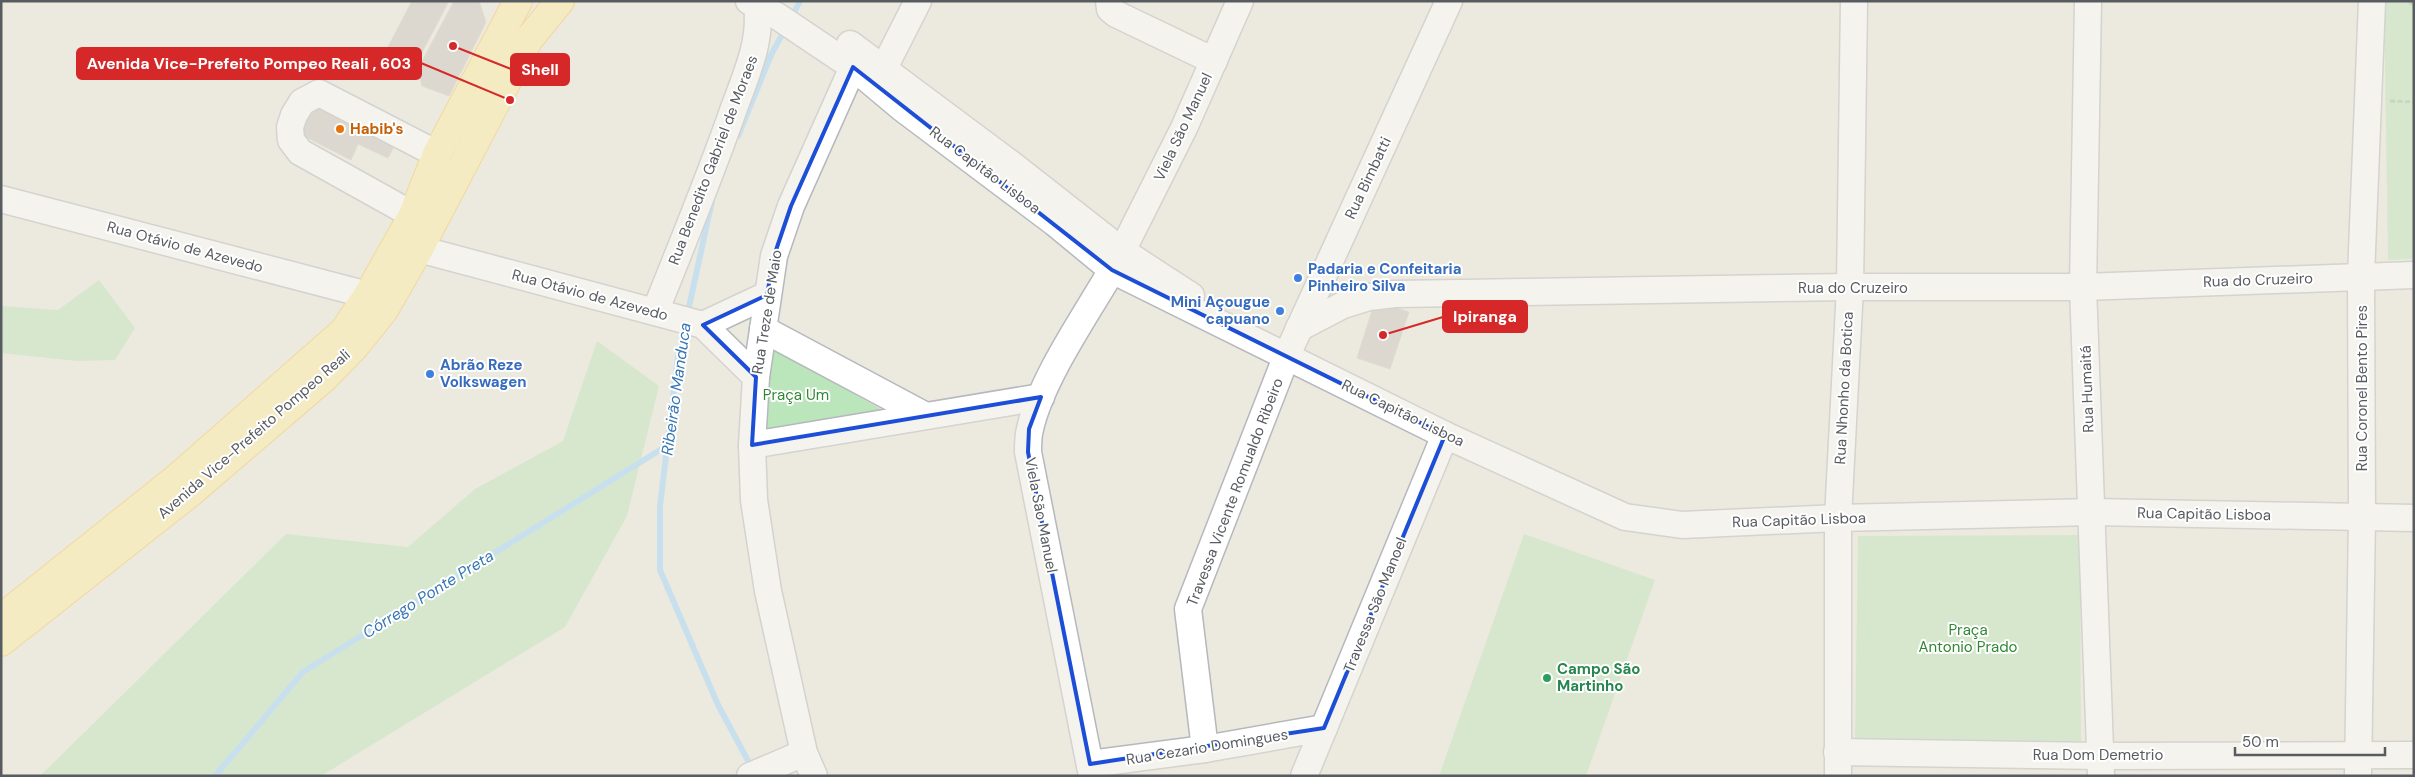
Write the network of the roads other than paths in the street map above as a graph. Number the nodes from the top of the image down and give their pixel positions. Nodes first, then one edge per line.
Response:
1 (518, 1) edge
2 (560, 1) edge
3 (918, 1) edge
4 (1240, 1) edge
5 (1449, 1) edge
6 (1854, 1) edge
7 (2088, 1) edge
8 (2372, 1) edge
9 (771, 5) edge
10 (1110, 5) edge
11 (818, 32) junction
12 (1214, 61) junction
13 (853, 66) junction
14 (884, 68) junction
15 (438, 154) junction
16 (1, 199) edge
17 (412, 215) junction
18 (419, 249) junction
19 (1117, 261) junction
20 (2414, 275) edge
21 (2361, 276) junction
22 (1850, 287) junction
23 (2083, 287) junction
24 (368, 295) junction
25 (768, 295) junction
26 (682, 319) junction
27 (1299, 328) junction
28 (763, 329) junction
29 (1287, 355) junction
30 (756, 377) junction
31 (1041, 397) junction
32 (924, 415) junction
33 (1445, 435) junction
34 (752, 445) junction
35 (2092, 512) junction
36 (2362, 517) junction
37 (1838, 518) junction
38 (2414, 518) edge
39 (1, 618) edge
40 (1, 642) edge
41 (1324, 728) junction
42 (1205, 749) junction
43 (2414, 755) edge
44 (809, 764) edge
45 (1838, 764) edge
46 (2359, 765) edge
47 (2101, 766) edge
48 (1091, 770) edge
49 (750, 776) edge
50 (1304, 776) edge

1 - 15 main road, Avenida Vice-Prefeito Pompeo Reali
2 - 18 main road, Avenida Vice-Prefeito Pompeo Reali
3 - 14 street
4 - 12 street, Viela São Manuel
5 - 27 street, Rua Bimbatti
6 - 22 street, Rua Nhonho da Botica
7 - 23 street, Rua Humaitá
8 - 21 street, Rua Coronel Bento Pires
9 - 11 street, Rua Capitão Lisboa
9 - 26 street, Rua Benedito Gabriel de Moraes
10 - 12 street
11 - 13 street, Rua Capitão Lisboa
11 - 14 street, Rua Capitão Lisboa
12 - 19 street, Viela São Manuel
13 - 19 street, Rua Capitão Lisboa
13 - 25 street, Rua Treze de Maio
14 - 19 street, Rua Capitão Lisboa
15 - 17 main road, Avenida Vice-Prefeito Pompeo Reali
15 - 17 street
16 - 24 street, Rua Otávio de Azevedo
17 - 24 main road, Avenida Vice-Prefeito Pompeo Reali
18 - 26 street, Rua Otávio de Azevedo
18 - 40 main road, Avenida Vice-Prefeito Pompeo Reali
19 - 29 street, Rua Capitão Lisboa
19 - 31 street, Viela São Manuel
20 - 21 street, Rua do Cruzeiro
21 - 23 street, Rua do Cruzeiro
21 - 36 street, Rua Coronel Bento Pires
22 - 23 street, Rua do Cruzeiro
22 - 27 street, Rua do Cruzeiro
22 - 37 street, Rua Nhonho da Botica
23 - 35 street, Rua Humaitá
24 - 39 main road, Avenida Vice-Prefeito Pompeo Reali
25 - 26 street
25 - 28 street, Rua Treze de Maio
26 - 30 street, Rua Otávio de Azevedo
27 - 29 street, Rua Bimbatti
28 - 30 street, Rua Treze de Maio
28 - 32 street
29 - 33 street, Rua Capitão Lisboa
29 - 42 street, Travessa Vicente Romualdo Ribeiro
30 - 34 street, Rua Treze de Maio
31 - 32 street
31 - 48 street, Viela São Manuel
32 - 34 street
33 - 37 street, Rua Capitão Lisboa
33 - 41 street, Travessa São Manoel
34 - 44 street, Rua Treze de Maio
35 - 36 street, Rua Capitão Lisboa
35 - 37 street, Rua Capitão Lisboa
35 - 47 street, Rua Humaitá
36 - 38 street, Rua Capitão Lisboa
36 - 46 street, Rua Coronel Bento Pires
37 - 45 street, Rua Nhonho da Botica
41 - 42 street, Rua Cezario Domingues
41 - 50 street, Travessa São Manoel
42 - 48 street, Rua Cezario Domingues
43 - 46 street, Rua Dom Demetrio
44 - 49 street
45 - 47 street, Rua Dom Demetrio
46 - 47 street, Rua Dom Demetrio

